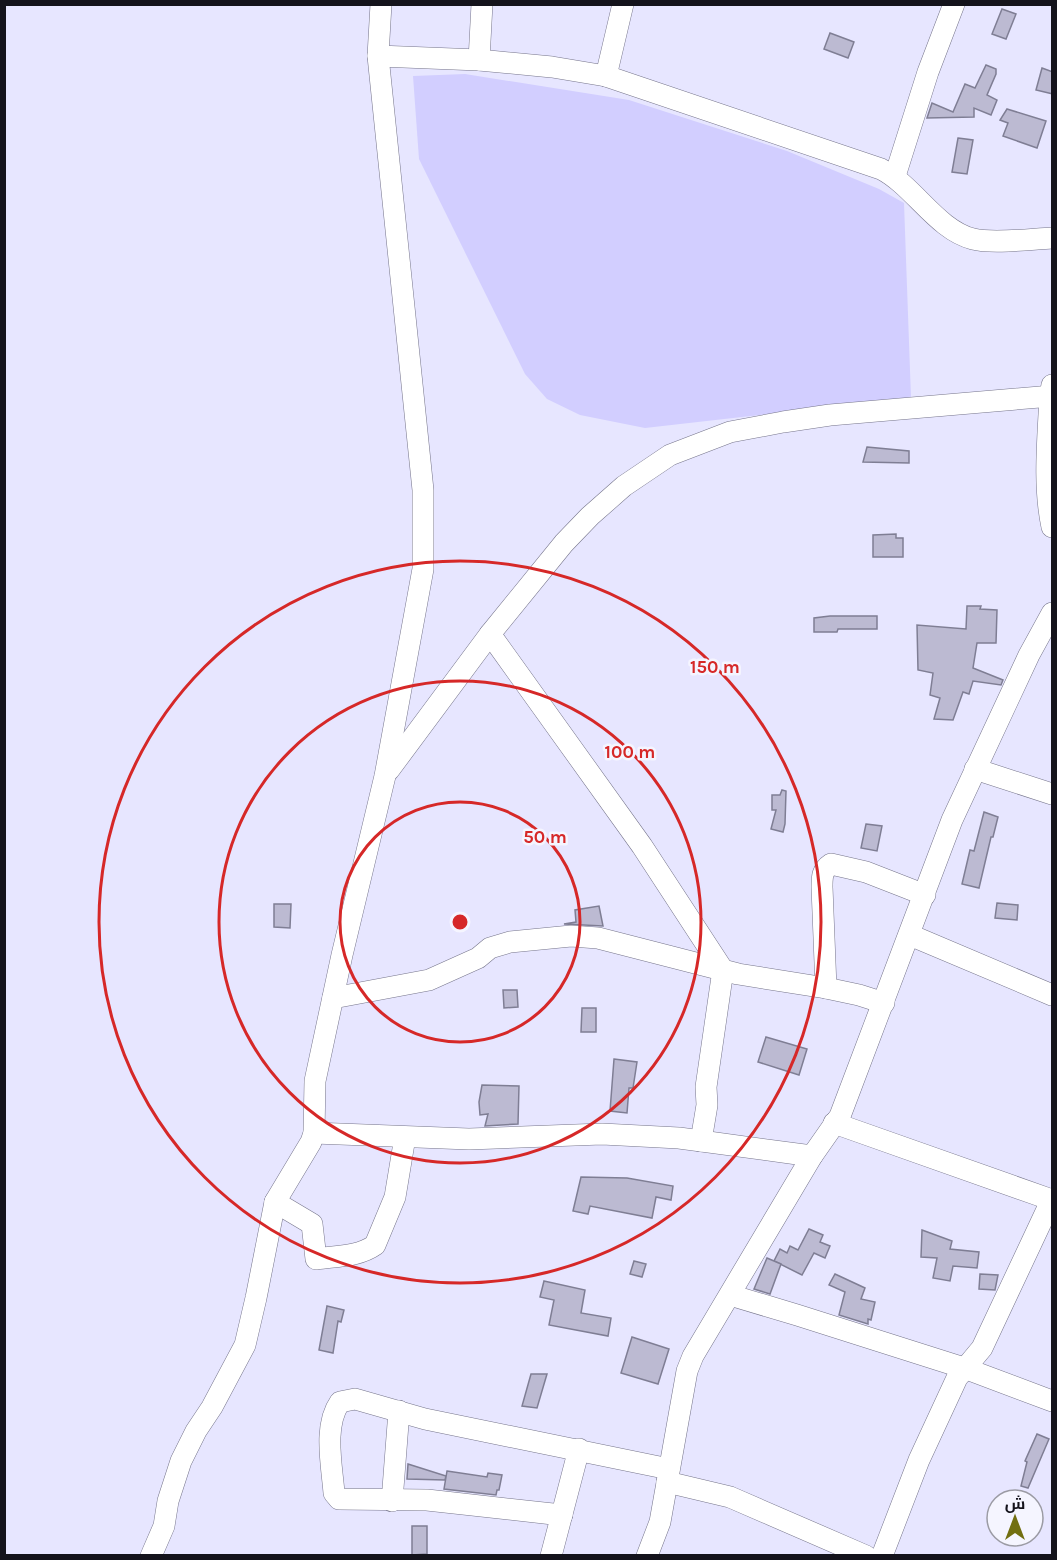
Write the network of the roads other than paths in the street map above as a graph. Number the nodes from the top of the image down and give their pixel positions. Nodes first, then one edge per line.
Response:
1 (381, 4) edge
2 (482, 4) edge
3 (623, 4) edge
4 (954, 4) edge
5 (378, 56) junction
6 (478, 60) junction
7 (606, 76) junction
8 (895, 176) junction
9 (1053, 238) edge
10 (1052, 392) edge
11 (1053, 527) edge
12 (1053, 613) edge
13 (490, 634) junction
14 (975, 769) junction
15 (385, 776) junction
16 (1053, 794) edge
17 (925, 895) junction
18 (910, 935) junction
19 (723, 970) junction
20 (826, 988) junction
21 (1053, 995) edge
22 (333, 998) junction
23 (884, 1003) junction
24 (834, 1124) junction
25 (314, 1133) junction
26 (405, 1137) junction
27 (701, 1141) junction
28 (812, 1156) junction
29 (1052, 1200) edge
30 (275, 1202) junction
31 (730, 1295) junction
32 (964, 1368) junction
33 (1053, 1401) edge
34 (399, 1411) junction
35 (579, 1449) junction
36 (668, 1475) junction
37 (392, 1500) junction
38 (562, 1515) junction
39 (151, 1556) edge
40 (551, 1556) edge
41 (647, 1556) edge
42 (866, 1556) edge
43 (882, 1556) edge

1 - 5 street
2 - 6 street
3 - 7 street
4 - 8 street
5 - 6 street
5 - 15 street
6 - 7 street
7 - 8 street
8 - 9 street
10 - 11 street
10 - 13 street
12 - 14 street
13 - 15 street
13 - 19 street
14 - 16 street
14 - 17 street
15 - 22 street
17 - 18 street
17 - 20 street
18 - 21 street
18 - 23 street
19 - 20 street
19 - 22 street
19 - 27 street
20 - 23 street
22 - 25 street
23 - 24 street
24 - 28 street
24 - 29 street
25 - 26 street
25 - 30 street
26 - 27 street
26 - 30 street
27 - 28 street
28 - 31 street
29 - 32 street
30 - 39 street
31 - 32 street
31 - 36 street
32 - 33 street
32 - 43 street
34 - 35 street
34 - 37 street
34 - 37 street
35 - 36 street
35 - 38 street
36 - 41 street
36 - 42 street
37 - 38 street
38 - 40 street

